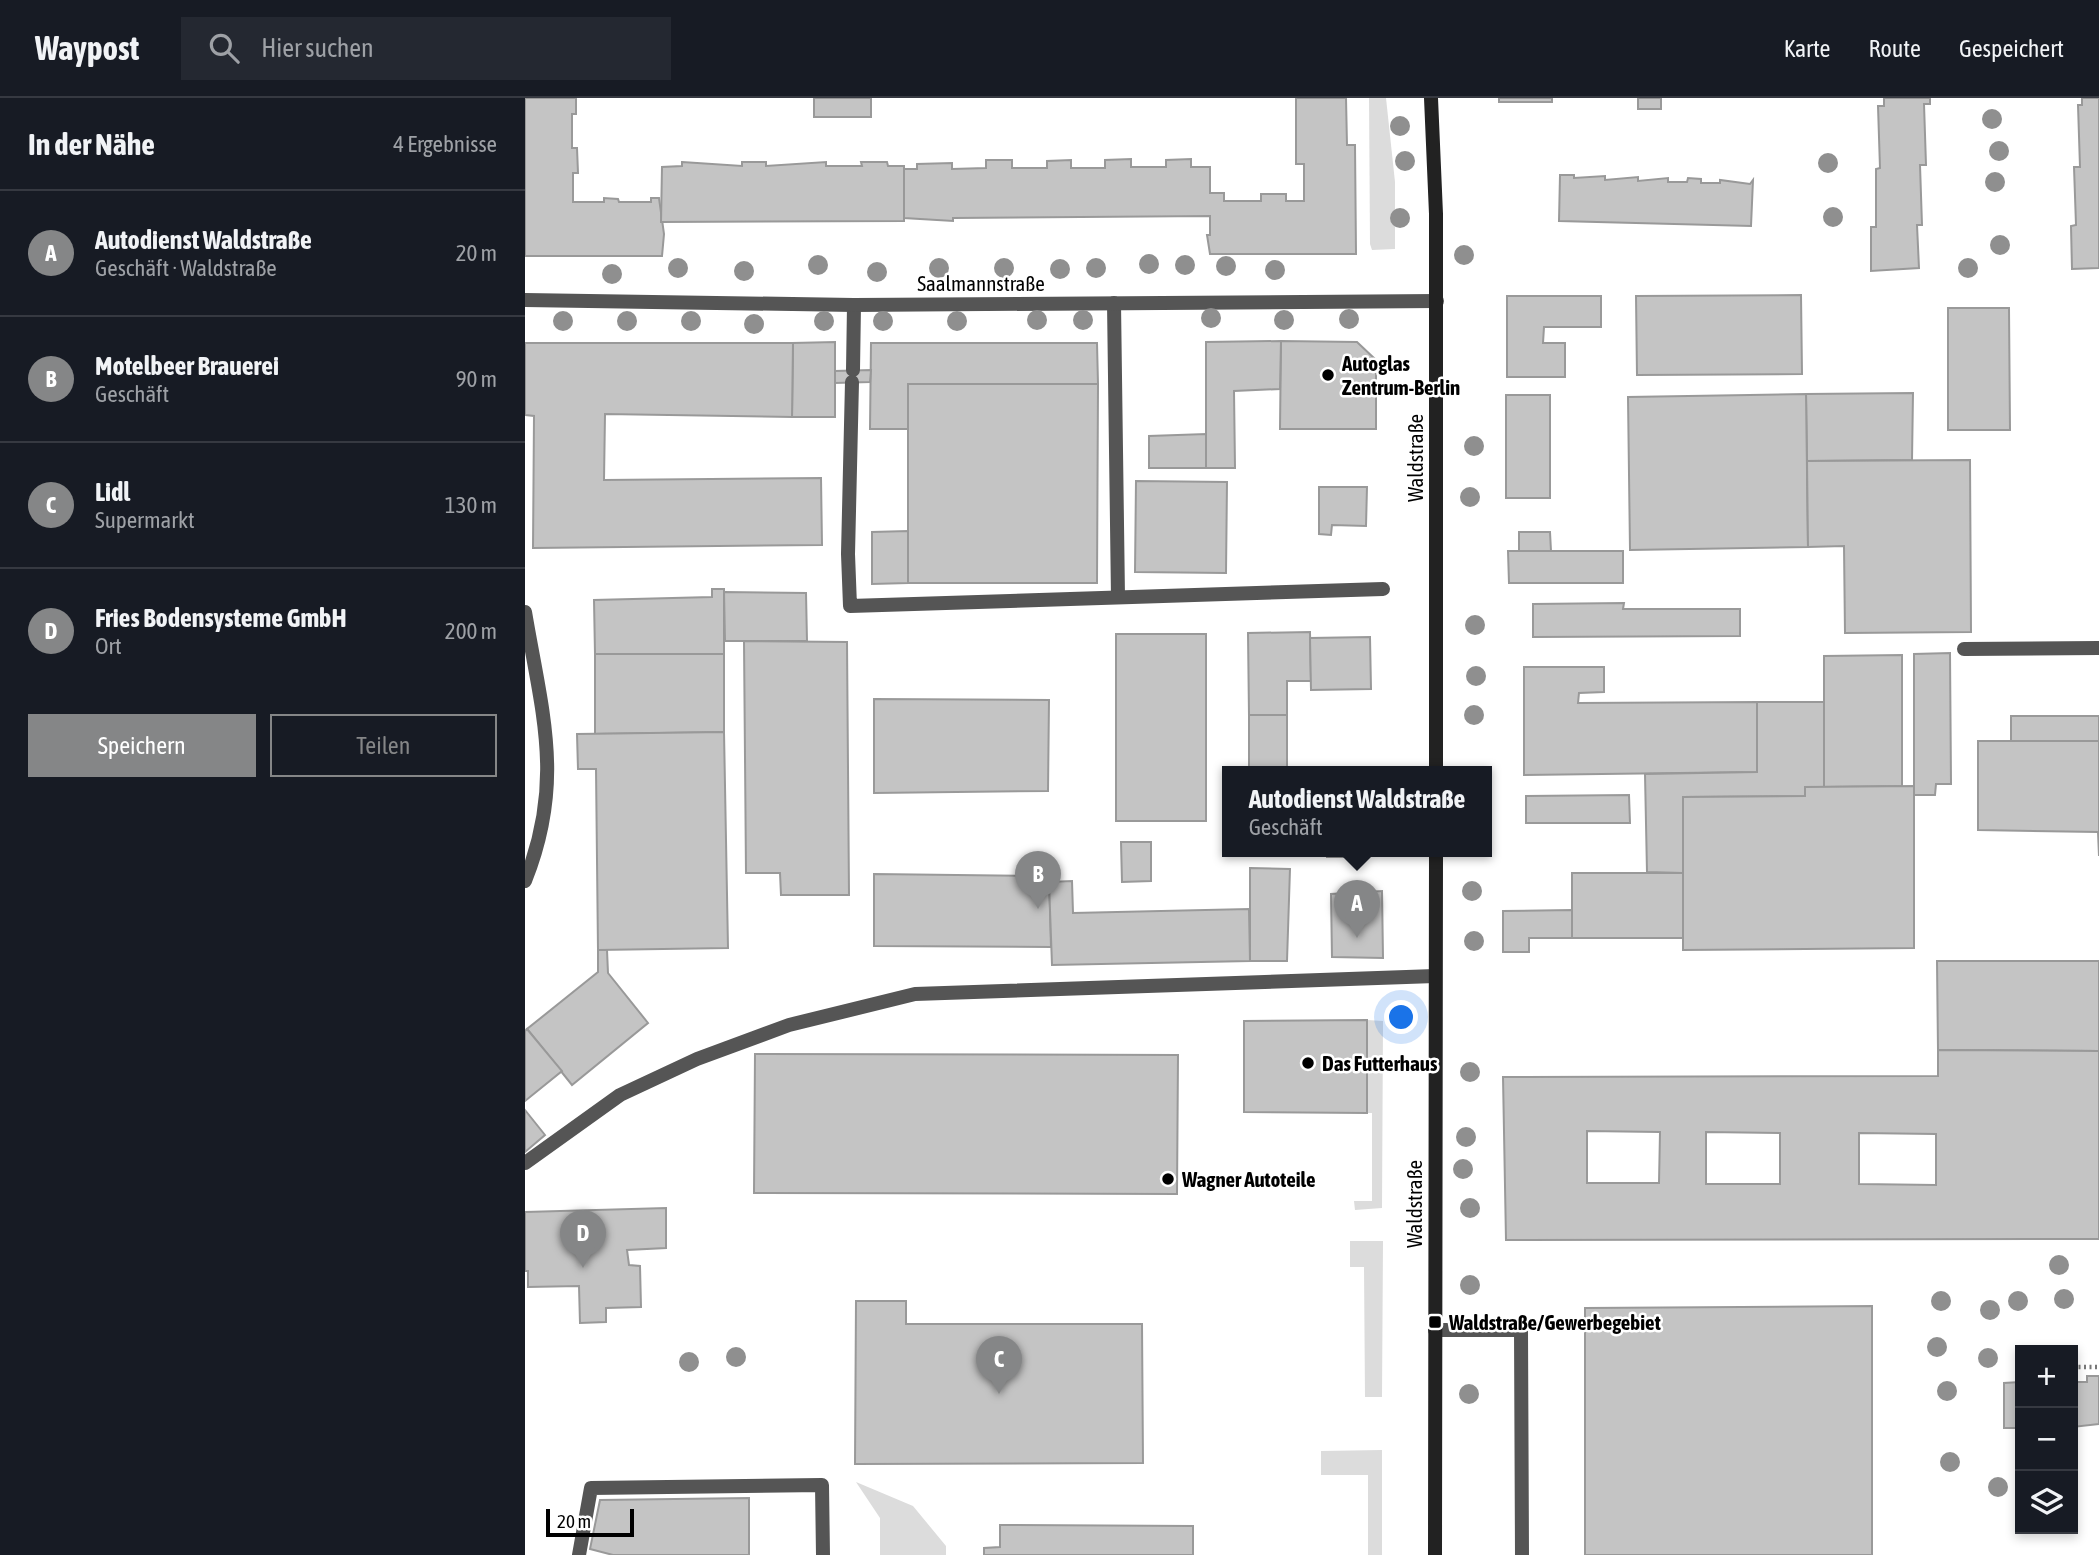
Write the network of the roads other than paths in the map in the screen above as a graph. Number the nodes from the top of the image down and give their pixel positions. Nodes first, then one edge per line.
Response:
1 (1432, 100) edge
2 (525, 300) edge
3 (1437, 301) junction
4 (1114, 303) junction
5 (854, 305) junction
6 (1383, 589) dead end
7 (1118, 597) junction
8 (525, 612) edge
9 (1964, 649) dead end
10 (2099, 649) edge
11 (1436, 766) edge
12 (1436, 857) edge
13 (525, 881) edge
14 (1435, 976) junction
15 (525, 1163) edge
16 (1435, 1330) junction
17 (579, 1555) edge
18 (823, 1555) edge
19 (1436, 1555) edge
20 (1522, 1555) edge

1 - 3 main road, Waldstraße
2 - 5 street, Saalmannstraße
3 - 4 street, Saalmannstraße
3 - 11 main road, Waldstraße
4 - 5 street, Saalmannstraße
4 - 7 street
5 - 7 street
6 - 7 street
8 - 13 street
9 - 10 street
12 - 14 main road, Waldstraße
14 - 15 street
14 - 16 main road, Waldstraße
16 - 19 main road, Waldstraße
16 - 20 street
17 - 18 street

